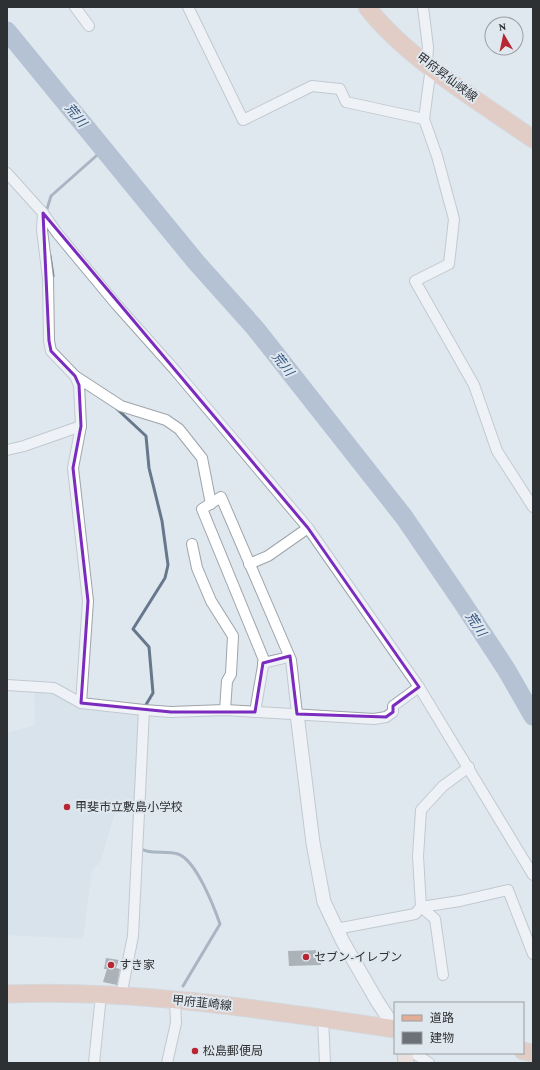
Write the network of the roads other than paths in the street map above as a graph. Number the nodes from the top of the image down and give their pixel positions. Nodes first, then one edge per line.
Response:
1 (74, 7) edge
2 (188, 7) edge
3 (367, 7) edge
4 (423, 7) edge
5 (89, 26) dead end
6 (429, 65) junction
7 (424, 118) junction
8 (533, 139) edge
9 (7, 173) edge
10 (43, 213) junction
11 (75, 376) junction
12 (81, 426) junction
13 (7, 450) edge
14 (211, 504) junction
15 (533, 507) edge
16 (308, 528) junction
17 (192, 544) dead end
18 (249, 564) junction
19 (289, 656) junction
20 (263, 664) junction
21 (7, 685) edge
22 (419, 687) junction
23 (81, 703) junction
24 (144, 710) junction
25 (225, 710) junction
26 (255, 712) junction
27 (298, 714) junction
28 (469, 767) junction
29 (533, 875) edge
30 (422, 907) junction
31 (336, 929) junction
32 (533, 954) edge
33 (443, 975) dead end
34 (7, 994) edge
35 (101, 995) junction
36 (121, 996) junction
37 (175, 1000) junction
38 (323, 1018) junction
39 (394, 1028) edge
40 (394, 1029) edge
41 (416, 1054) edge
42 (94, 1063) edge
43 (167, 1063) edge
44 (325, 1063) edge
45 (429, 1063) edge

1 - 5 street
2 - 7 street
3 - 6 main road, 甲府昇仙峡線
4 - 6 street
6 - 7 street
6 - 8 main road, 甲府昇仙峡線
7 - 15 street
9 - 10 street
10 - 11 street
10 - 16 street
11 - 12 street
11 - 14 street
12 - 13 street
12 - 23 street
14 - 18 street
14 - 20 street
16 - 18 street
16 - 22 street
17 - 25 street
18 - 19 street
19 - 20 street
19 - 27 street
20 - 26 street
21 - 23 street
22 - 27 street
22 - 28 street
23 - 24 street
24 - 25 street
24 - 36 street
25 - 26 street
26 - 27 street
27 - 31 street
28 - 29 street
28 - 30 street
30 - 31 street
30 - 32 street
30 - 33 street
31 - 39 street
34 - 35 main road, 甲府韮崎線
35 - 36 main road, 甲府韮崎線
35 - 42 street
36 - 37 main road, 甲府韮崎線
37 - 38 main road, 甲府韮崎線
37 - 43 street
38 - 40 main road, 甲府韮崎線
38 - 44 street
41 - 45 street

